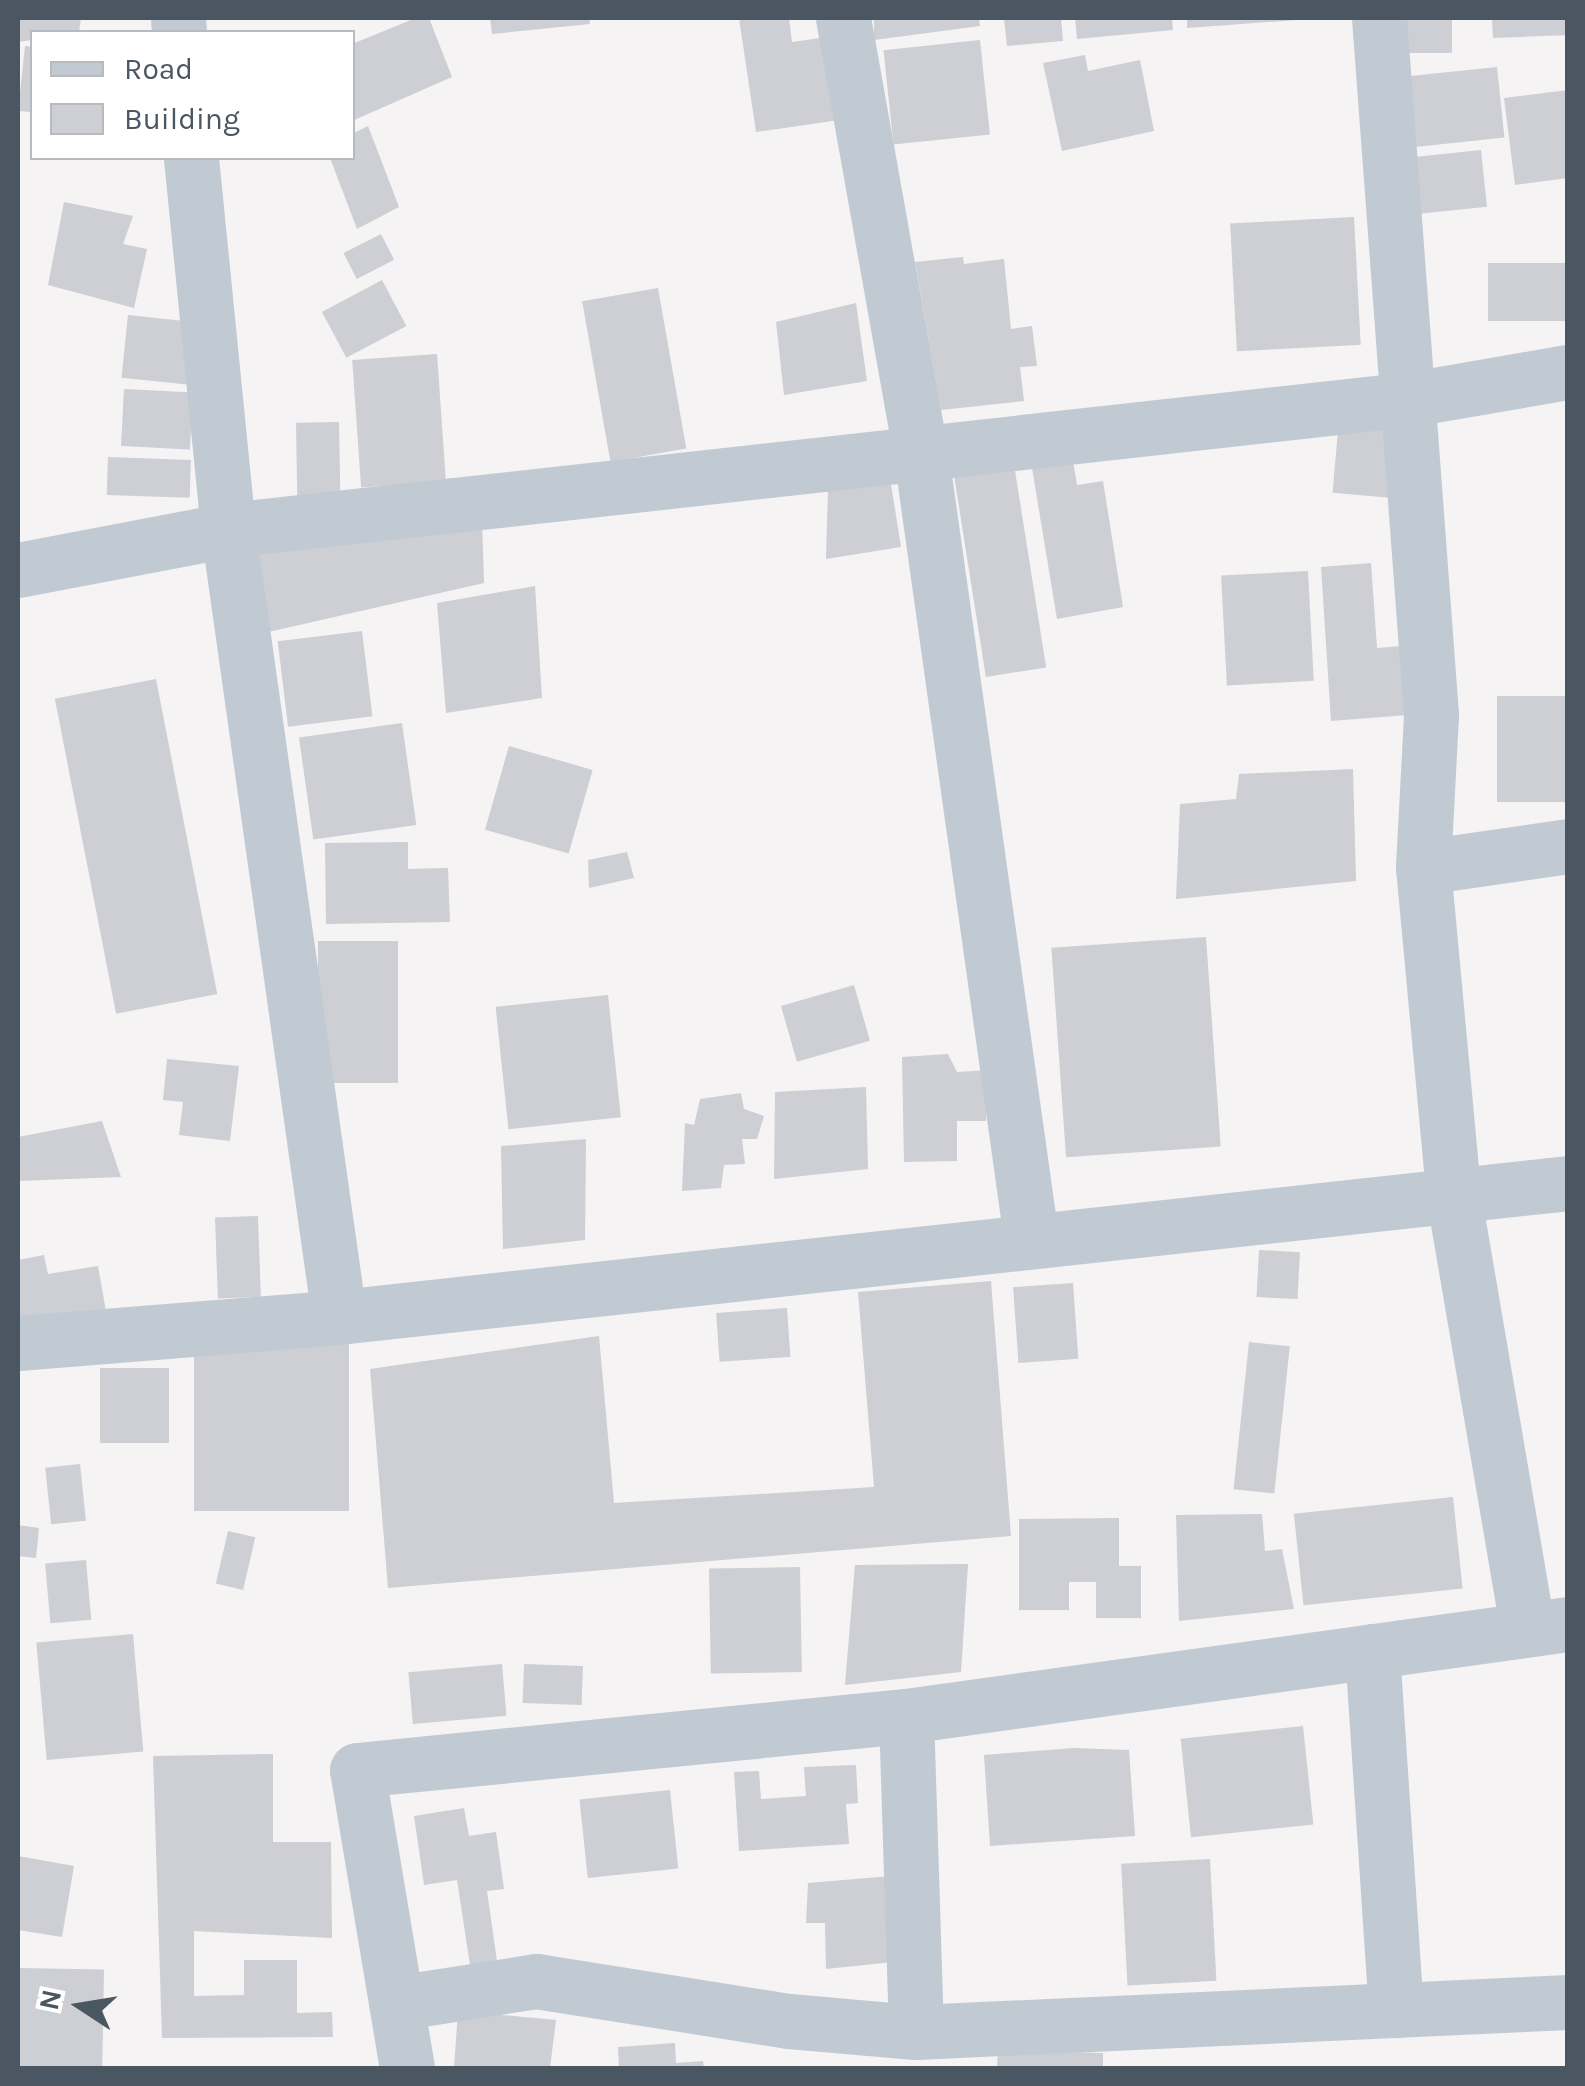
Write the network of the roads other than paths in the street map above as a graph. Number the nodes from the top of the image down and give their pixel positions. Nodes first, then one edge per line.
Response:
1 (843, 18) edge
2 (1378, 18) edge
3 (192, 160) edge
4 (1568, 372) edge
5 (1412, 399) junction
6 (921, 456) junction
7 (228, 530) junction
8 (18, 570) edge
9 (1568, 846) edge
10 (1423, 867) junction
11 (1568, 1183) edge
12 (1454, 1193) junction
13 (1031, 1238) junction
14 (338, 1317) junction
15 (18, 1344) edge
16 (1547, 1626) edge
17 (1372, 1651) junction
18 (906, 1716) junction
19 (1568, 2002) edge
20 (396, 2003) junction
21 (1396, 2010) junction
22 (916, 2032) junction
23 (407, 2068) edge

1 - 6 street
2 - 5 street
3 - 7 street
4 - 5 street
5 - 6 street
5 - 10 street
6 - 7 street
6 - 13 street
7 - 8 street
7 - 14 street
9 - 10 street
10 - 12 street
11 - 12 street
12 - 13 street
12 - 16 street
13 - 14 street
14 - 15 street
16 - 17 street
17 - 18 street
17 - 21 street
18 - 20 street
18 - 22 street
19 - 21 street
20 - 22 street
20 - 23 street
21 - 22 street

